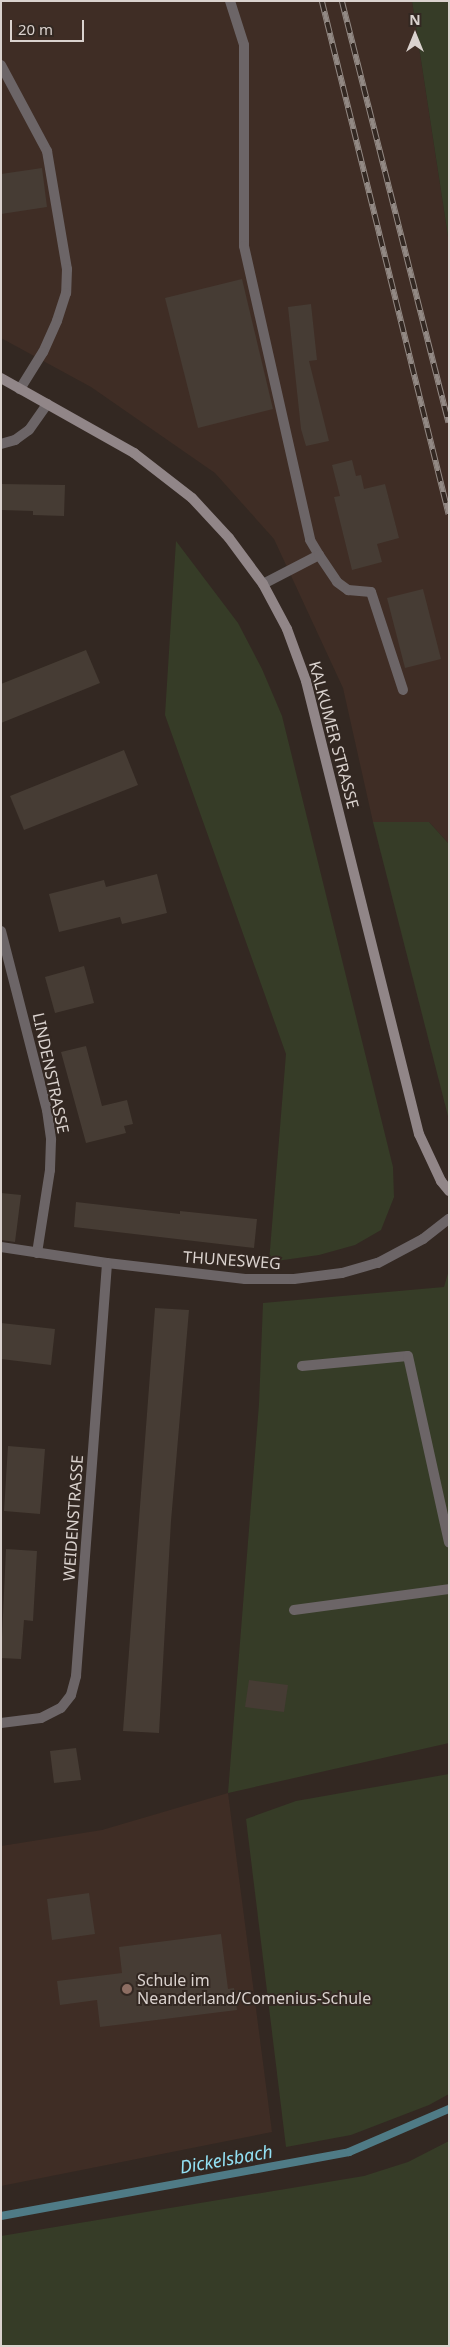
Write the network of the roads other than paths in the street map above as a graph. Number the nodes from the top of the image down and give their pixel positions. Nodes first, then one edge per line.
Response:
1 (230, 1) edge
2 (1, 66) edge
3 (1, 378) edge
4 (20, 389) junction
5 (47, 404) junction
6 (1, 444) edge
7 (319, 555) junction
8 (263, 584) junction
9 (403, 690) dead end
10 (1, 931) edge
11 (449, 1192) edge
12 (449, 1219) edge
13 (1, 1247) edge
14 (37, 1253) junction
15 (107, 1263) junction
16 (302, 1366) dead end
17 (449, 1543) edge
18 (449, 1589) edge
19 (294, 1610) dead end
20 (1, 1723) edge

1 - 7 street
2 - 4 street
3 - 4 main road, KALKUMER STRASSE
4 - 5 main road, KALKUMER STRASSE
5 - 6 street
5 - 8 main road, KALKUMER STRASSE
7 - 8 street
7 - 9 street
8 - 11 main road, KALKUMER STRASSE
10 - 14 street, LINDENSTRASSE
12 - 15 street, THUNESWEG
13 - 14 street, THUNESWEG
14 - 15 street, THUNESWEG
15 - 20 street, WEIDENSTRASSE
16 - 17 street
18 - 19 street

